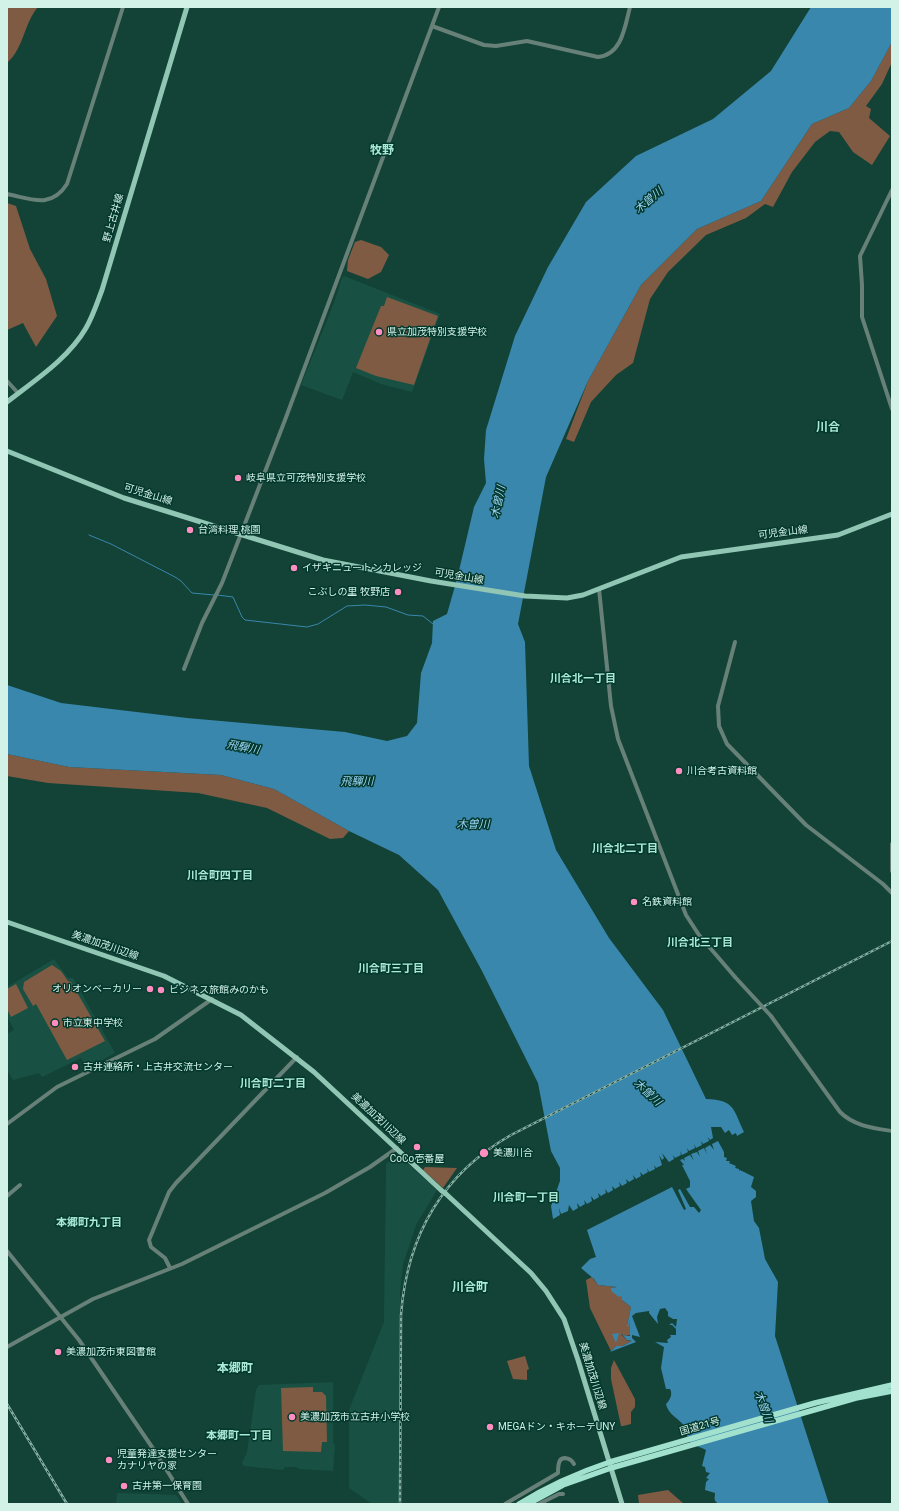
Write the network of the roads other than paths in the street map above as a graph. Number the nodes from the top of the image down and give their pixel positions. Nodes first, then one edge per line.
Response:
1 (122, 7) edge
2 (187, 7) edge
3 (439, 7) edge
4 (630, 7) edge
5 (432, 26) junction
6 (892, 190) edge
7 (7, 194) edge
8 (7, 382) edge
9 (18, 393) junction
10 (7, 402) edge
11 (892, 409) edge
12 (7, 451) edge
13 (892, 514) edge
14 (240, 534) junction
15 (599, 589) junction
16 (735, 642) dead end
17 (184, 669) dead end
18 (892, 844) edge
19 (892, 871) edge
20 (892, 893) edge
21 (7, 922) edge
22 (212, 999) junction
23 (297, 1057) junction
24 (7, 1124) edge
25 (892, 1131) edge
26 (396, 1148) junction
27 (20, 1185) dead end
28 (7, 1196) edge
29 (7, 1251) edge
30 (170, 1268) junction
31 (60, 1316) junction
32 (7, 1347) edge
33 (892, 1385) edge
34 (892, 1391) edge
35 (629, 1460) junction
36 (574, 1464) dead end
37 (610, 1465) junction
38 (563, 1494) dead end
39 (188, 1504) edge
40 (506, 1504) edge
41 (519, 1504) edge
42 (528, 1504) edge
43 (539, 1504) edge
44 (622, 1504) edge

1 - 7 street
2 - 9 main road, 野上古井線
3 - 5 street
4 - 5 street
5 - 14 street
6 - 11 street
8 - 9 street
9 - 10 main road, 野上古井線
12 - 14 main road, 可児金山線
13 - 15 main road, 可児金山線
14 - 15 main road, 可児金山線
14 - 17 street
15 - 25 street, bridge
16 - 20 street
18 - 19 street
21 - 22 main road, 美濃加茂川辺線
22 - 23 main road, 美濃加茂川辺線
22 - 24 street
23 - 26 main road, 美濃加茂川辺線
23 - 30 street
26 - 30 street
26 - 37 main road, 美濃加茂川辺線
27 - 28 street
29 - 31 street
30 - 31 street
31 - 32 street
31 - 39 street
33 - 35 highway, 国道21号
34 - 35 highway, 国道21号
35 - 37 highway, 国道21号
36 - 40 street
37 - 41 highway, 国道21号
37 - 42 highway, 国道21号
37 - 44 main road, 美濃加茂川辺線
38 - 43 street

